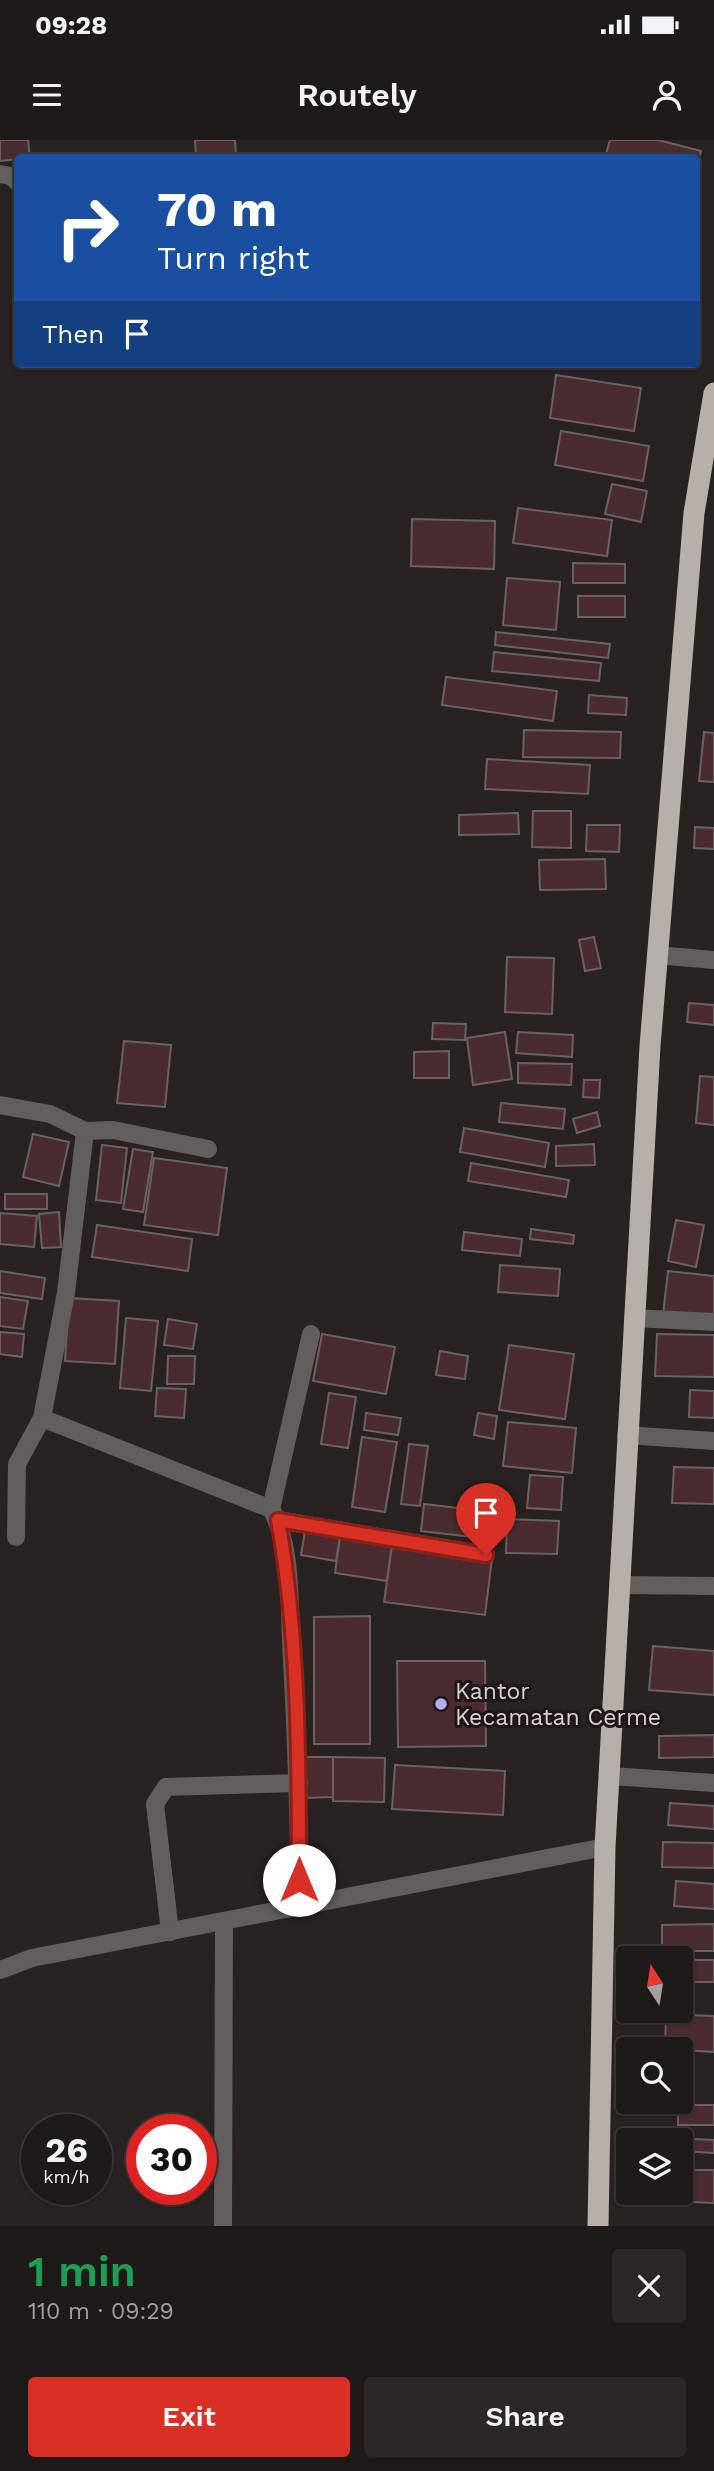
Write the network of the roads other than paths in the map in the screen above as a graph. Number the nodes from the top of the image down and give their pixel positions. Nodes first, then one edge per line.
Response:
1 (714, 393) edge
2 (657, 955) junction
3 (714, 960) edge
4 (0, 1105) edge
5 (85, 1130) junction
6 (208, 1149) dead end
7 (633, 1318) junction
8 (714, 1322) edge
9 (311, 1334) dead end
10 (42, 1418) junction
11 (626, 1435) junction
12 (714, 1441) edge
13 (274, 1514) junction
14 (16, 1537) dead end
15 (486, 1555) dead end
16 (619, 1585) junction
17 (714, 1586) edge
18 (611, 1776) junction
19 (299, 1783) junction
20 (714, 1783) edge
21 (605, 1847) junction
22 (300, 1904) junction
23 (224, 1922) junction
24 (170, 1932) junction
25 (0, 1970) edge
26 (223, 2226) edge
27 (598, 2226) edge

1 - 2 highway
2 - 3 street
2 - 7 highway
4 - 5 street
5 - 6 street
5 - 10 street
7 - 8 street
7 - 11 highway
9 - 13 street
10 - 13 street
10 - 14 street
11 - 12 street
11 - 16 highway
13 - 15 street
13 - 19 street
16 - 17 street
16 - 18 highway
18 - 20 street
18 - 21 highway
19 - 22 street
19 - 24 street
21 - 22 street
21 - 27 highway
22 - 23 street
23 - 24 street
23 - 26 street
24 - 25 street

